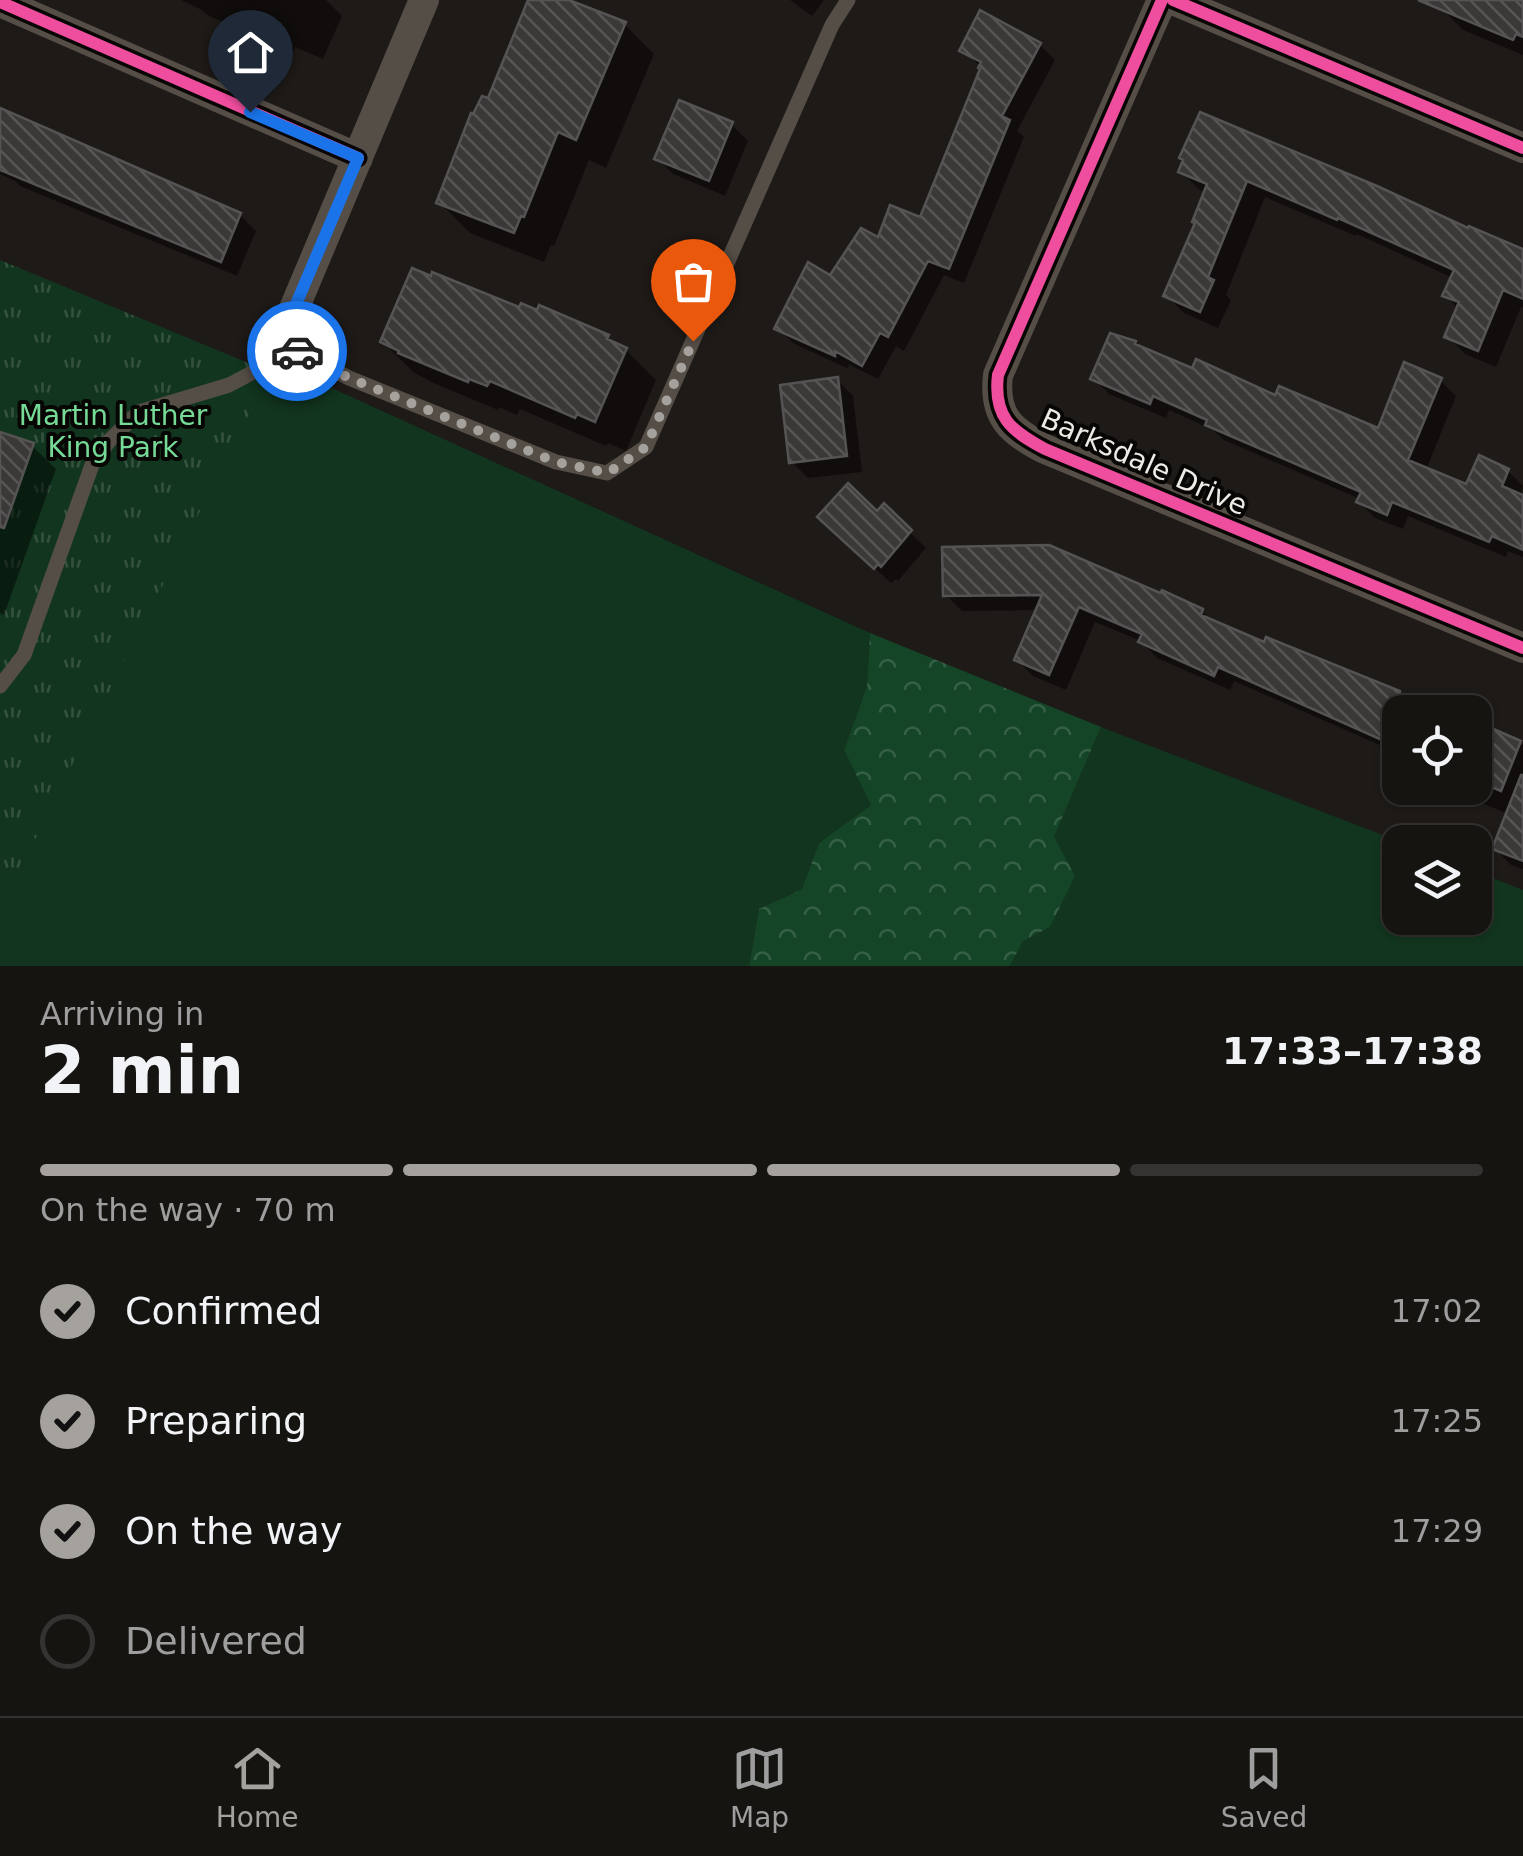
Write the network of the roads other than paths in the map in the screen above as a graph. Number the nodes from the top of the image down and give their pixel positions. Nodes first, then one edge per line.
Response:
1 (424, 0) edge
2 (848, 0) edge
3 (1162, 0) edge
4 (1173, 0) edge
5 (0, 2) edge
6 (1523, 148) edge
7 (358, 158) junction
8 (280, 342) junction
9 (1523, 648) edge
10 (0, 686) edge

1 - 7 street
2 - 8 lane
3 - 9 street, Barksdale Drive
4 - 6 street
5 - 7 street
7 - 8 street
8 - 10 lane

